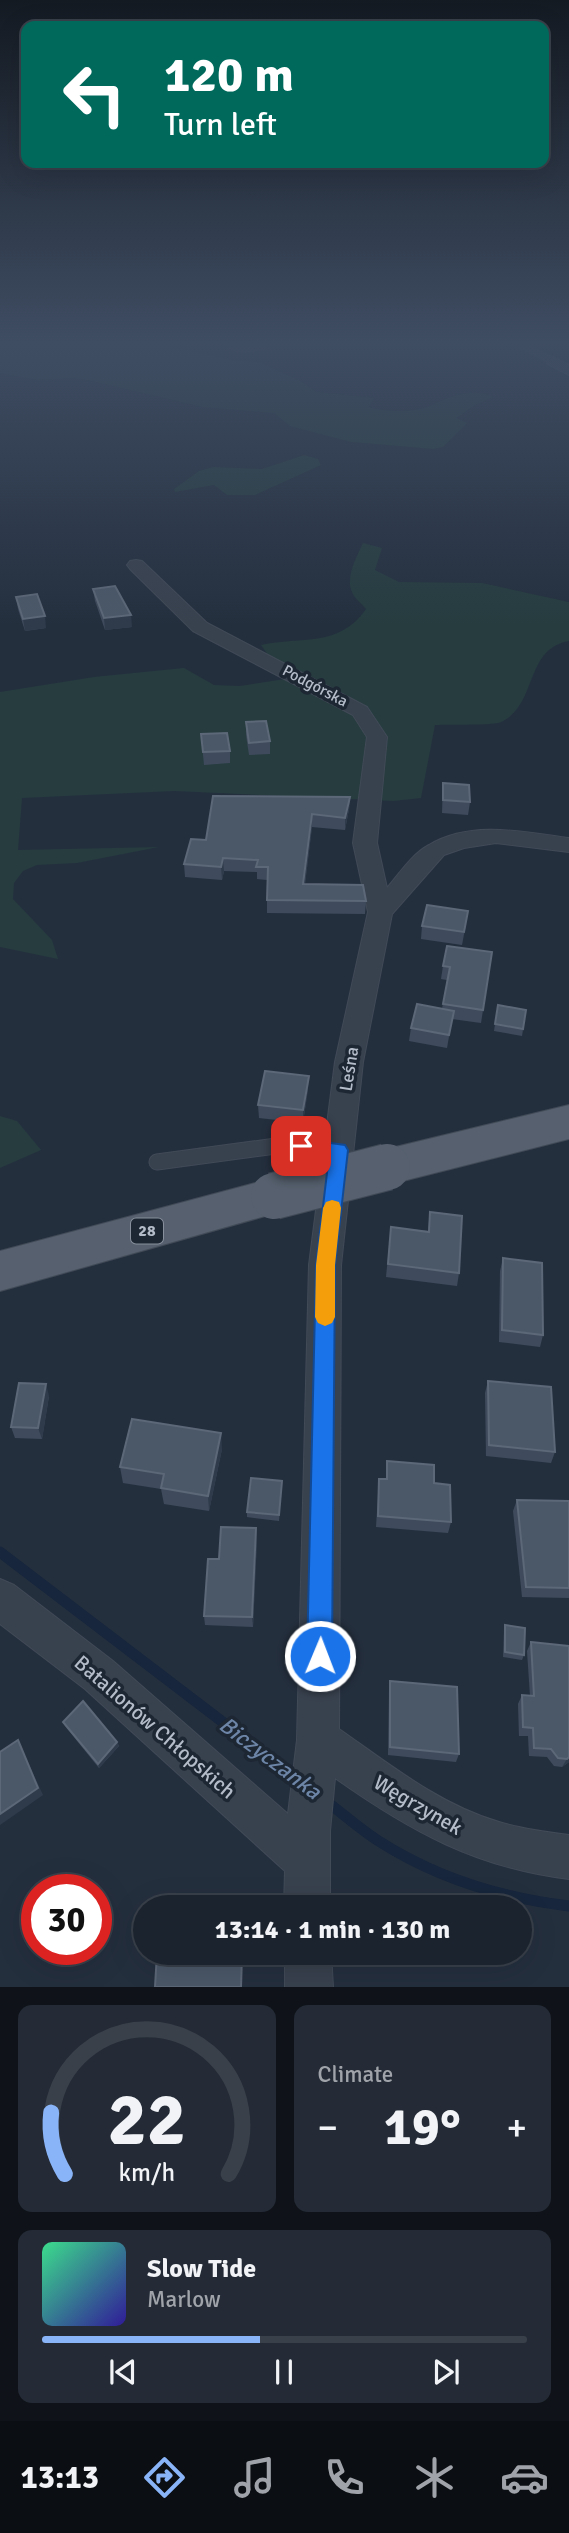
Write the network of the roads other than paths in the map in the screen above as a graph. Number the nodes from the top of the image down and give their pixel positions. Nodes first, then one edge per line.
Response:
1 (136, 565) dead end
2 (569, 845) edge
3 (380, 912) junction
4 (569, 1122) edge
5 (339, 1150) junction
6 (157, 1163) dead end
7 (0, 1271) edge
8 (0, 1599) edge
9 (318, 1740) junction
10 (307, 1846) junction
11 (569, 1857) edge
12 (307, 1895) edge
13 (308, 1965) edge
14 (309, 1987) edge

1 - 3 street, Podgórska
2 - 3 street, Leśna
3 - 5 street, Leśna
4 - 7 main road, 28, bridge
5 - 6 lane
5 - 9 street, Leśna
8 - 10 street, Batalionów Chłopskich
9 - 10 street
9 - 11 street, Węgrzynek
10 - 12 street
13 - 14 street

